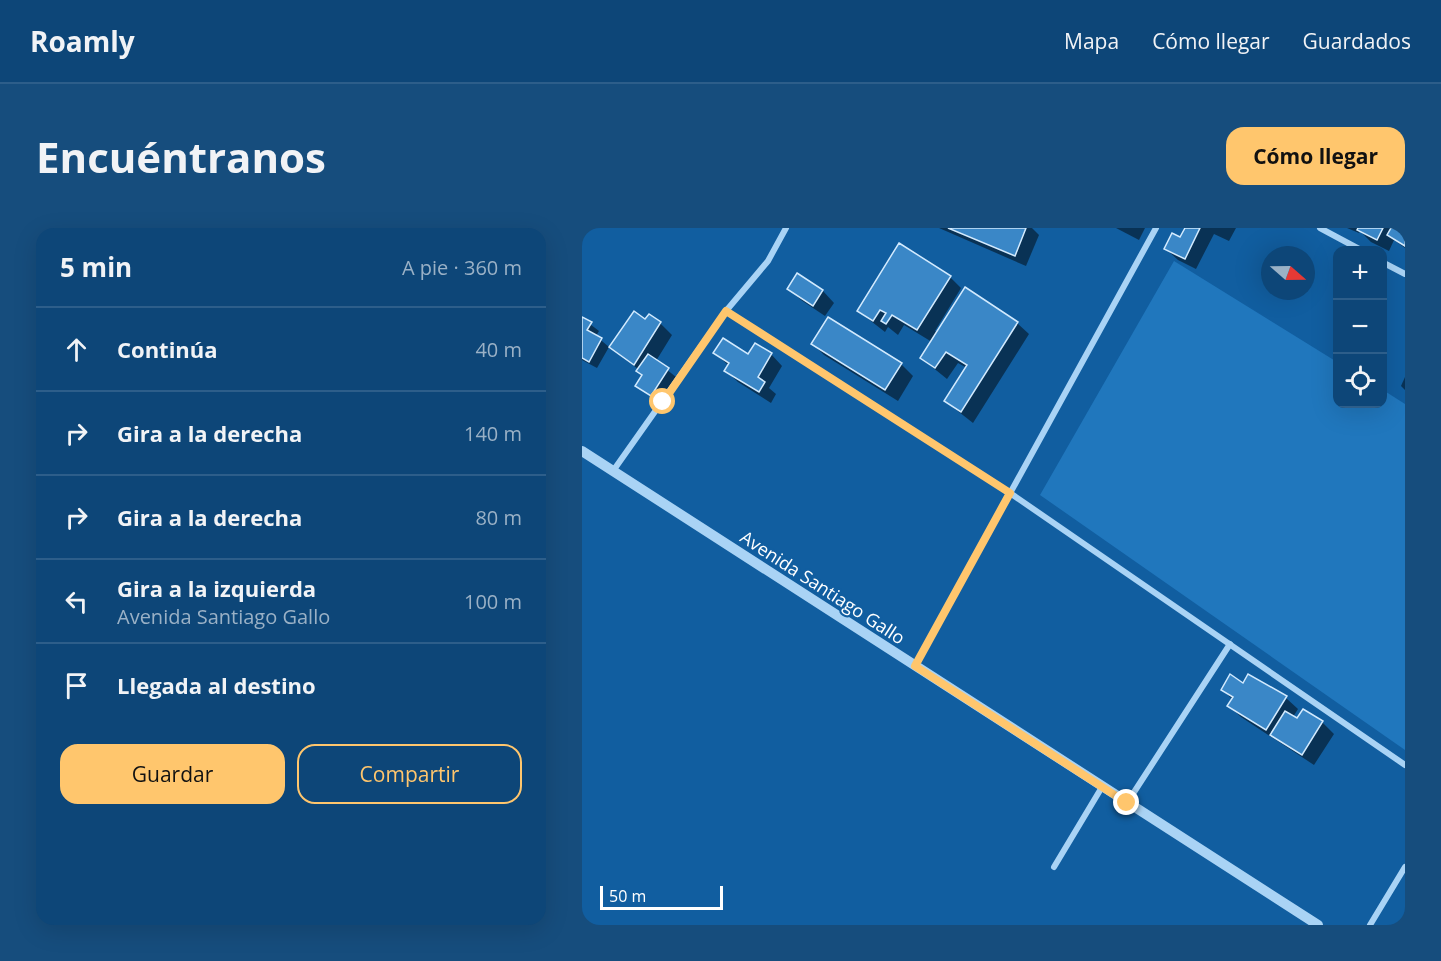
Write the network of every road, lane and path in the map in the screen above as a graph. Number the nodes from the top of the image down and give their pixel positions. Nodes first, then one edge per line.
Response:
1 (786, 228) edge
2 (1156, 228) edge
3 (1320, 228) edge
4 (1354, 246) edge
5 (1387, 264) edge
6 (1405, 274) edge
7 (726, 311) junction
8 (582, 451) edge
9 (613, 471) junction
10 (1010, 493) junction
11 (1230, 644) junction
12 (915, 666) junction
13 (1405, 765) edge
14 (1102, 787) junction
15 (1127, 803) junction
16 (1054, 867) dead end
17 (1405, 867) edge
18 (1318, 925) edge
19 (1370, 925) edge

1 - 7 street
2 - 10 street
3 - 4 street
5 - 6 street
7 - 9 street
7 - 10 street
8 - 9 street, Avenida Santiago Gallo
9 - 12 street, Avenida Santiago Gallo
10 - 11 street
10 - 12 street
11 - 13 street
11 - 15 street
12 - 14 street, Avenida Santiago Gallo
14 - 15 street, Avenida Santiago Gallo
14 - 16 street
15 - 18 street, Avenida Santiago Gallo
17 - 19 street

